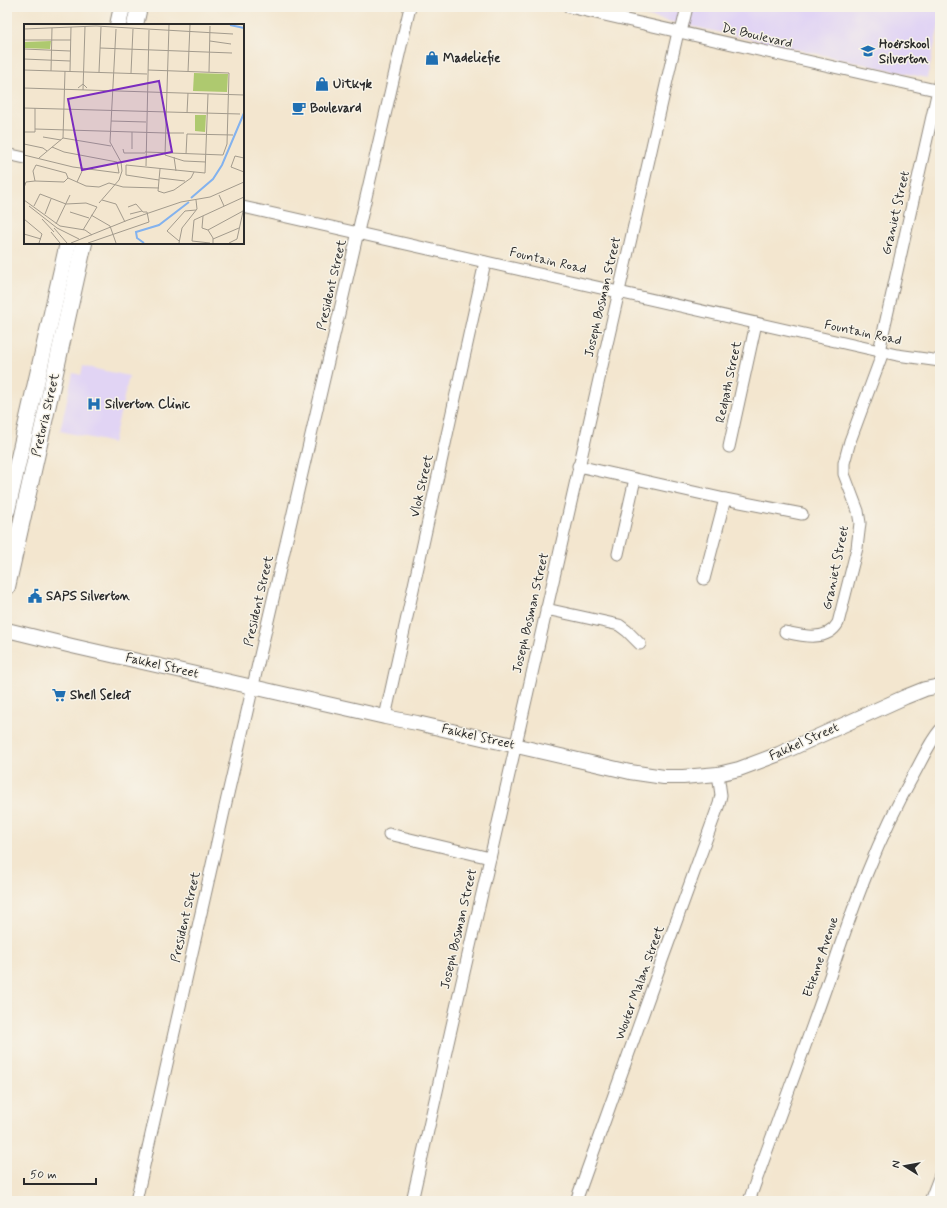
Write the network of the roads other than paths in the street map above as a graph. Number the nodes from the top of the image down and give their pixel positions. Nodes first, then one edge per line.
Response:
1 (122, 7) edge
2 (139, 7) edge
3 (410, 7) edge
4 (569, 7) edge
5 (687, 7) edge
6 (118, 24) edge
7 (135, 24) edge
8 (679, 32) junction
9 (939, 88) edge
10 (7, 154) edge
11 (24, 158) edge
12 (244, 207) edge
13 (358, 233) junction
14 (68, 244) edge
15 (84, 244) edge
16 (485, 262) junction
17 (618, 292) junction
18 (756, 323) junction
19 (881, 351) junction
20 (940, 361) edge
21 (729, 447) dead end
22 (578, 466) junction
23 (635, 479) junction
24 (725, 500) junction
25 (7, 510) edge
26 (802, 514) dead end
27 (618, 554) dead end
28 (704, 579) dead end
29 (7, 587) edge
30 (546, 608) junction
31 (7, 630) edge
32 (785, 632) dead end
33 (640, 644) dead end
34 (940, 686) edge
35 (253, 687) junction
36 (385, 717) junction
37 (940, 730) edge
38 (515, 746) junction
39 (718, 774) junction
40 (389, 834) dead end
41 (490, 858) junction
42 (939, 1183) edge
43 (136, 1201) edge
44 (412, 1201) edge
45 (576, 1201) edge
46 (749, 1201) edge
47 (930, 1201) edge

1 - 6 main road
2 - 7 main road
3 - 13 street, President Street
4 - 8 street, De Boulevard
5 - 8 street, Joseph Bosman Street
8 - 9 street, De Boulevard
8 - 17 street, Joseph Bosman Street
9 - 19 street, Graniet Street
10 - 11 street
12 - 13 street, Fountain Road
13 - 16 street, Fountain Road
13 - 35 street, President Street
14 - 25 main road, Pretoria Street
15 - 29 main road, Pretoria Street
16 - 17 street, Fountain Road
16 - 36 street, Vlok Street
17 - 18 street, Fountain Road
17 - 22 street, Joseph Bosman Street
18 - 19 street, Fountain Road
18 - 21 street, Redpath Street
19 - 20 street, Fountain Road
19 - 32 street, Graniet Street
22 - 23 street
22 - 30 street, Joseph Bosman Street
23 - 24 street
23 - 27 street
24 - 26 street
24 - 28 street
30 - 33 street
30 - 38 street, Joseph Bosman Street
31 - 35 street, Fakkel Street
34 - 39 street, Fakkel Street
35 - 36 street, Fakkel Street
35 - 43 street, President Street
36 - 38 street, Fakkel Street
37 - 46 street, Etienne Avenue
38 - 39 street, Fakkel Street
38 - 41 street, Joseph Bosman Street
39 - 45 street, Wouter Malan Street
40 - 41 street
41 - 44 street, Joseph Bosman Street
42 - 47 street

